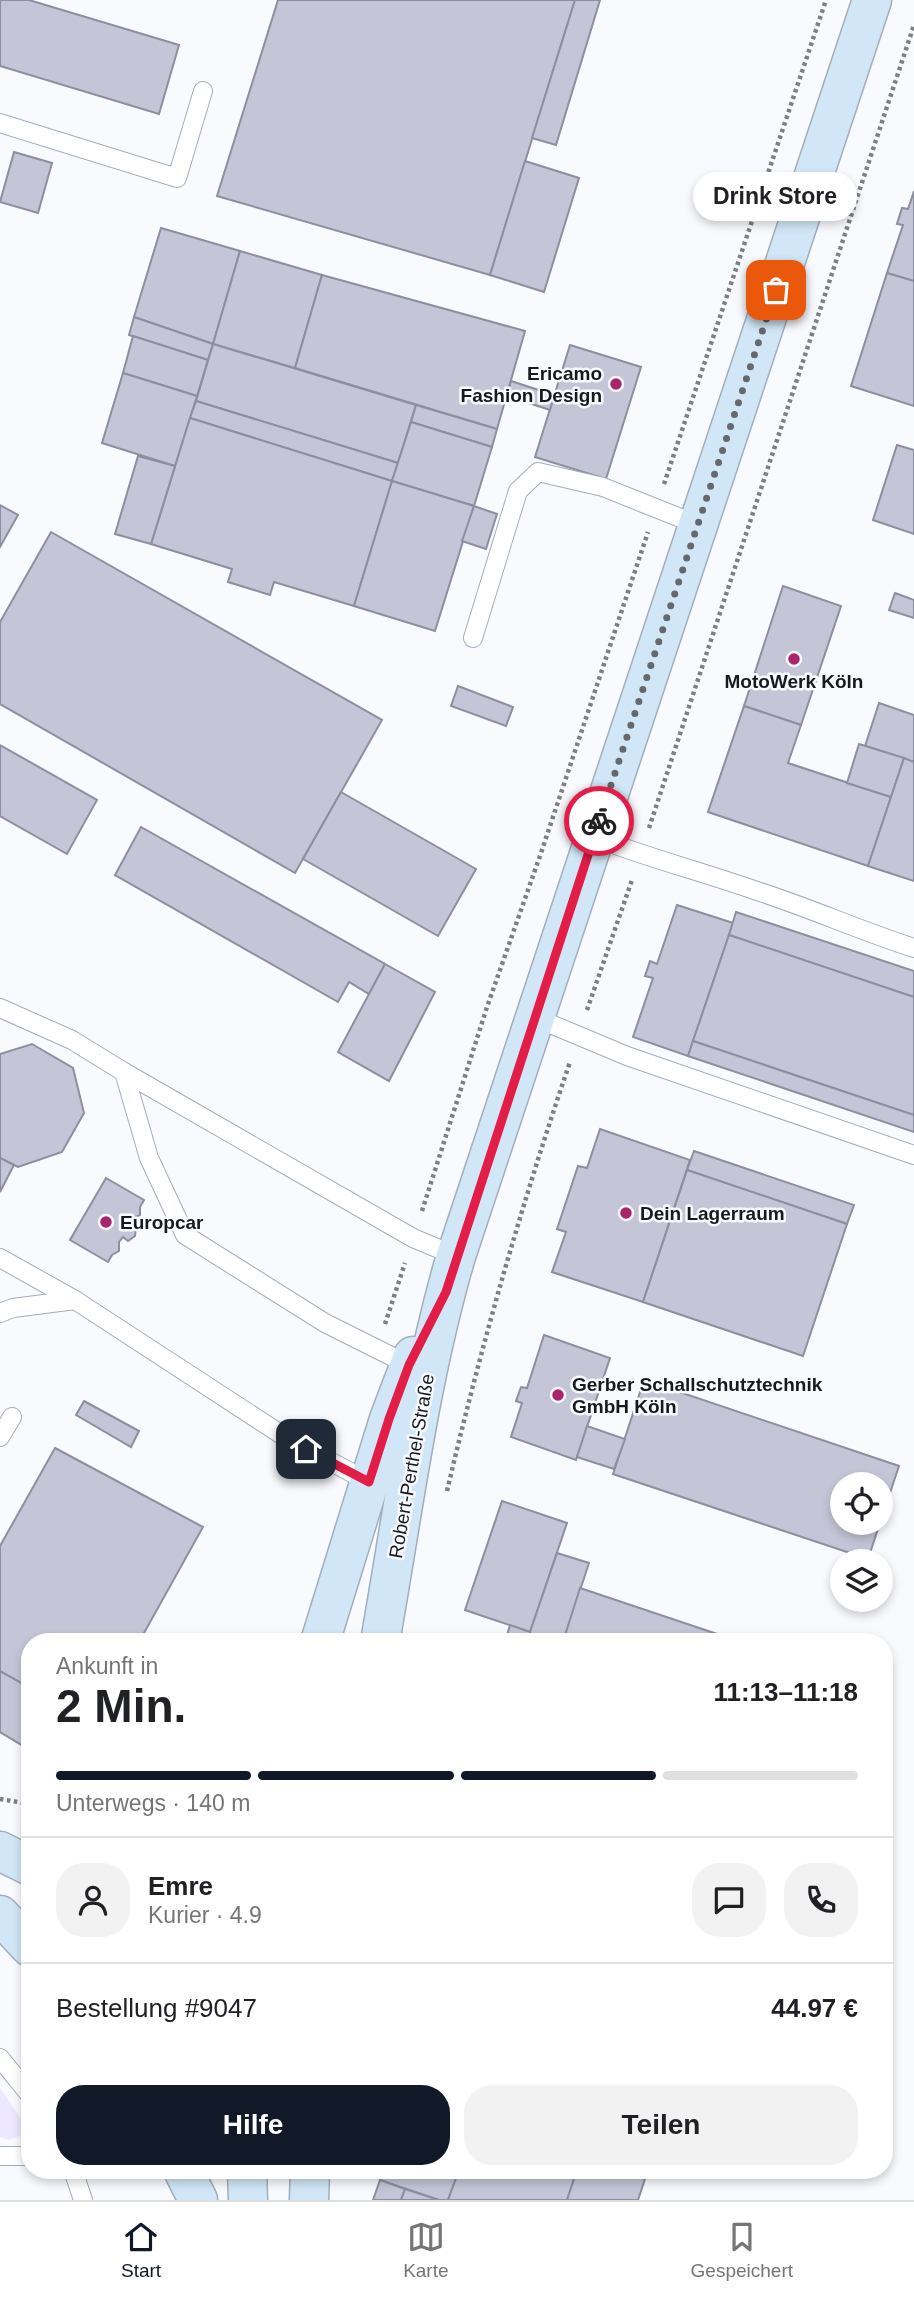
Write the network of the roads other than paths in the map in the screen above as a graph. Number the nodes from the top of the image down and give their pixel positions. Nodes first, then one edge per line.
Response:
1 (872, 0) edge
2 (203, 91) dead end
3 (0, 123) edge
4 (698, 525) junction
5 (473, 638) dead end
6 (594, 837) junction
7 (914, 948) edge
8 (0, 1008) edge
9 (534, 1017) junction
10 (124, 1072) junction
11 (914, 1155) edge
12 (0, 1258) edge
13 (451, 1274) junction
14 (75, 1300) junction
15 (0, 1313) edge
16 (393, 1357) junction
17 (12, 1417) dead end
18 (0, 1437) edge
19 (369, 1482) junction
20 (323, 1633) edge
21 (381, 1633) edge
22 (0, 1843) edge
23 (21, 1844) edge
24 (0, 1852) edge
25 (21, 1862) edge
26 (0, 1915) edge
27 (21, 1937) edge
28 (0, 2058) edge
29 (21, 2084) edge
30 (0, 2155) edge
31 (21, 2156) edge
32 (76, 2179) edge
33 (188, 2179) edge
34 (247, 2179) edge
35 (310, 2179) edge
36 (83, 2200) edge
37 (198, 2200) edge
38 (248, 2200) edge
39 (309, 2200) edge

1 - 4 street, Robert-Perthel-Straße
2 - 3 lane
4 - 5 lane
4 - 6 street, Robert-Perthel-Straße
6 - 7 lane
6 - 9 street, Robert-Perthel-Straße
8 - 10 lane
9 - 11 lane
9 - 13 street, Robert-Perthel-Straße
10 - 13 lane
10 - 16 lane
12 - 14 lane
13 - 16 street, Robert-Perthel-Straße
13 - 21 street, Robert-Perthel-Straße
14 - 15 lane
14 - 19 lane
16 - 19 street, Robert-Perthel-Straße
17 - 18 lane
19 - 20 street, Robert-Perthel-Straße
22 - 23 street
24 - 25 street
26 - 27 street
28 - 29 lane
30 - 31 lane
32 - 36 lane
33 - 37 street
34 - 38 street
35 - 39 street

